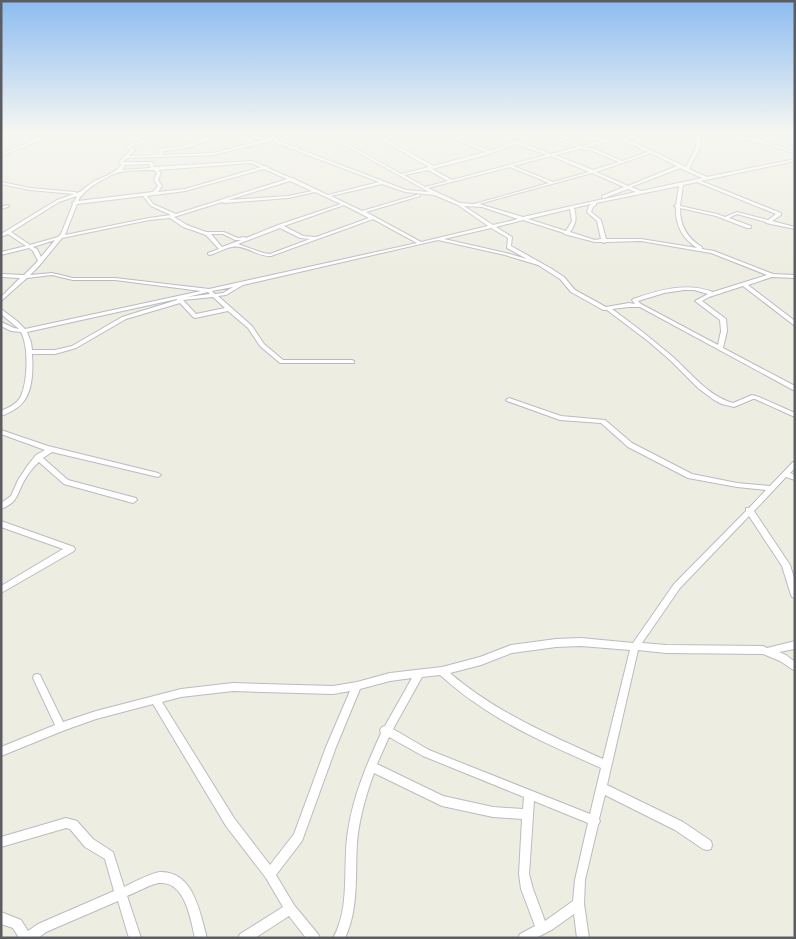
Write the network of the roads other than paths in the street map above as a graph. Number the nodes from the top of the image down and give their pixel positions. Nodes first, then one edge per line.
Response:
1 (103, 178) edge
2 (157, 178) edge
3 (228, 178) edge
4 (292, 178) joint
5 (371, 178) edge
6 (406, 178) edge
7 (447, 178) edge
8 (465, 178) edge
9 (539, 178) edge
10 (571, 178) edge
11 (605, 178) edge
12 (653, 178) edge
13 (712, 178) edge
14 (707, 179) joint
15 (452, 181) junction
16 (698, 181) junction
17 (1, 183) edge
18 (383, 183) junction
19 (553, 183) junction
20 (681, 185) junction
21 (425, 188) junction
22 (628, 188) junction
23 (252, 190) junction
24 (316, 191) junction
25 (80, 193) junction
26 (642, 193) junction
27 (154, 194) junction
28 (420, 194) junction
29 (435, 194) junction
30 (144, 195) junction
31 (283, 197) junction
32 (334, 197) junction
33 (596, 203) junction
34 (74, 204) junction
35 (213, 204) junction
36 (341, 204) junction
37 (459, 204) junction
38 (471, 205) junction
39 (7, 206) dead end
40 (676, 206) junction
41 (572, 207) junction
42 (1, 208) edge
43 (362, 212) junction
44 (176, 215) junction
45 (171, 217) junction
46 (372, 218) junction
47 (726, 218) junction
48 (525, 219) junction
49 (768, 222) junction
50 (280, 226) junction
51 (490, 226) junction
52 (749, 227) dead end
53 (795, 228) edge
54 (1, 230) edge
55 (9, 232) junction
56 (206, 233) junction
57 (566, 233) junction
58 (1, 236) edge
59 (60, 237) junction
60 (251, 237) junction
61 (322, 237) junction
62 (438, 239) junction
63 (418, 242) junction
64 (604, 242) junction
65 (234, 244) junction
66 (29, 246) junction
67 (222, 250) junction
68 (712, 252) junction
69 (1, 254) edge
70 (210, 254) dead end
71 (40, 260) junction
72 (543, 266) junction
73 (1, 275) edge
74 (772, 275) junction
75 (23, 277) junction
76 (795, 277) edge
77 (245, 281) junction
78 (745, 285) junction
79 (208, 290) junction
80 (712, 294) junction
81 (216, 296) junction
82 (179, 299) junction
83 (1, 300) edge
84 (641, 306) junction
85 (229, 309) junction
86 (609, 310) junction
87 (1, 311) edge
88 (1, 324) edge
89 (795, 324) edge
90 (24, 331) junction
91 (720, 348) junction
92 (30, 352) junction
93 (56, 352) junction
94 (30, 362) junction
95 (352, 362) dead end
96 (795, 389) edge
97 (509, 400) dead end
98 (1, 414) edge
99 (795, 415) edge
100 (1, 432) edge
101 (51, 449) junction
102 (38, 457) junction
103 (795, 464) edge
104 (785, 474) junction
105 (158, 475) dead end
106 (795, 478) edge
107 (770, 488) junction
108 (132, 500) dead end
109 (1, 507) edge
110 (748, 510) junction
111 (1, 524) edge
112 (1, 590) edge
113 (795, 595) edge
114 (795, 645) edge
115 (635, 646) junction
116 (769, 651) junction
117 (795, 667) edge
118 (442, 671) junction
119 (420, 673) junction
120 (37, 678) dead end
121 (357, 686) junction
122 (156, 701) junction
123 (61, 727) junction
124 (385, 730) junction
125 (1, 752) edge
126 (371, 766) junction
127 (607, 766) junction
128 (602, 788) junction
129 (529, 795) junction
130 (527, 814) junction
131 (595, 821) junction
132 (1, 842) edge
133 (707, 845) dead end
134 (270, 874) junction
135 (120, 894) junction
136 (578, 904) junction
137 (290, 909) junction
138 (1, 918) edge
139 (542, 928) junction
140 (26, 938) edge
141 (135, 938) edge
142 (201, 938) edge
143 (244, 938) edge
144 (314, 938) edge
145 (339, 938) edge
146 (524, 938) edge
147 (583, 938) edge

1 - 25 street
2 - 27 street
3 - 27 street
4 - 23 street
4 - 24 street
5 - 18 street
6 - 21 street
7 - 15 street
8 - 15 street
9 - 19 street
10 - 19 street
11 - 22 street
12 - 22 street
13 - 14 street
14 - 16 street
15 - 21 street
16 - 20 street
16 - 49 street
17 - 25 street
18 - 28 street
18 - 32 street
19 - 38 street
20 - 26 street
20 - 40 street
21 - 29 street
22 - 26 street
22 - 41 street
23 - 31 street
23 - 35 street
24 - 31 street
24 - 32 street
25 - 34 street
25 - 55 street
26 - 33 street
27 - 30 street
28 - 29 street
28 - 43 street
29 - 37 street
30 - 34 street
30 - 44 street
31 - 35 street
32 - 36 street
33 - 41 street
33 - 64 street
34 - 59 street
35 - 44 street
36 - 43 street
36 - 50 street
37 - 38 street
37 - 51 street
38 - 48 street
39 - 42 street
40 - 47 street
40 - 68 street
41 - 48 street
41 - 57 street
43 - 46 street
44 - 45 street
45 - 56 street
45 - 59 street
46 - 61 street
46 - 63 street
47 - 49 street
47 - 52 street
48 - 51 street
48 - 57 street
49 - 53 street
50 - 60 street
50 - 61 street
51 - 62 street
51 - 72 street
54 - 55 street
55 - 58 street
55 - 66 street
56 - 60 street
56 - 67 street
57 - 64 street
59 - 66 street
59 - 71 street
60 - 65 street
61 - 65 street
62 - 63 street
62 - 72 street
63 - 77 street
64 - 68 street
65 - 67 street
66 - 69 street
66 - 71 street
67 - 70 street
68 - 74 street
71 - 75 street
72 - 86 street
73 - 75 street
74 - 76 street
74 - 78 street
75 - 79 street
75 - 83 street
77 - 79 street
77 - 81 street
78 - 80 street
78 - 89 street
79 - 81 street
79 - 82 street
80 - 84 street
80 - 91 street
81 - 82 street
81 - 85 street
82 - 85 street
82 - 90 street
82 - 93 street
84 - 86 street
84 - 91 street
85 - 95 street
86 - 99 street
87 - 90 street
88 - 90 street
90 - 92 street
91 - 96 street
92 - 93 street
92 - 94 street
93 - 94 street
94 - 98 street
97 - 107 street
100 - 101 street
101 - 102 street
101 - 105 street
102 - 108 street
102 - 109 street
103 - 104 street
104 - 106 street
104 - 107 street
107 - 110 street
110 - 113 street
110 - 115 street
111 - 112 street
114 - 116 street
115 - 116 street
115 - 118 street
115 - 127 street
116 - 117 street
118 - 119 street
118 - 127 street
119 - 121 street
119 - 124 street
120 - 123 street
121 - 122 street
121 - 134 street
122 - 123 street
122 - 134 street
123 - 125 street
124 - 126 street
124 - 129 street
126 - 130 street
126 - 145 street
127 - 128 street
128 - 131 street
128 - 133 street
129 - 130 street
129 - 131 street
130 - 139 street
131 - 136 street
132 - 135 street
134 - 137 street
135 - 140 street
135 - 141 street
135 - 142 street
136 - 139 street
136 - 147 street
137 - 143 street
137 - 144 street
138 - 140 street
139 - 146 street

